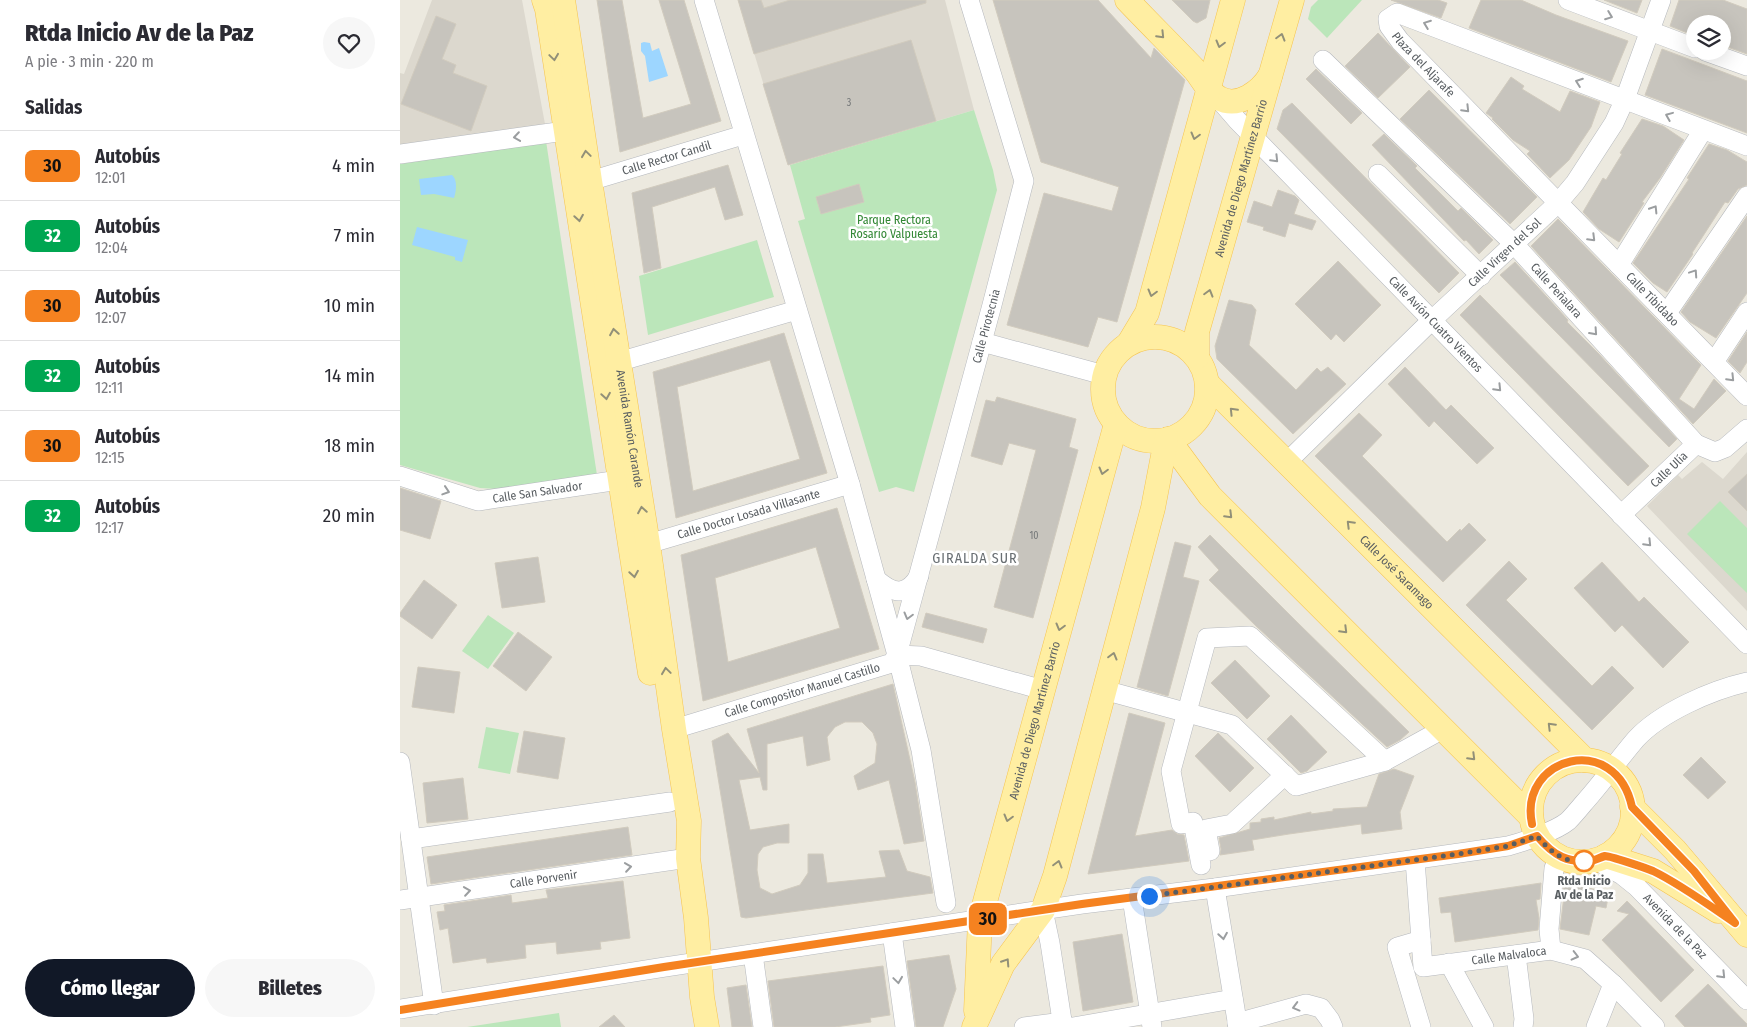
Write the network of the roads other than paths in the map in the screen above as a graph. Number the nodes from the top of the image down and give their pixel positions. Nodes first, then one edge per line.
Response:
1 (704, 0) edge
2 (969, 0) edge
3 (1127, 0) edge
4 (1233, 0) edge
5 (1292, 0) edge
6 (1568, 0) edge
7 (1661, 0) edge
8 (552, 3) edge
9 (1650, 32) junction
10 (1686, 45) edge
11 (1323, 60) dead end
12 (1730, 60) edge
13 (1747, 66) edge
14 (1271, 74) junction
15 (1213, 86) junction
16 (1625, 98) junction
17 (1703, 130) junction
18 (565, 131) junction
19 (743, 135) junction
20 (1253, 136) junction
21 (1747, 146) edge
22 (400, 154) edge
23 (1378, 174) dead end
24 (590, 181) junction
25 (1747, 196) edge
26 (1558, 203) junction
27 (1514, 244) junction
28 (1619, 265) junction
29 (1481, 276) junction
30 (798, 310) junction
31 (1747, 312) edge
32 (1667, 313) junction
33 (1432, 320) junction
34 (982, 342) junction
35 (1129, 343) junction
36 (1197, 357) junction
37 (618, 362) junction
38 (1714, 362) junction
39 (1104, 375) junction
40 (1208, 384) junction
41 (1747, 396) edge
42 (1116, 424) junction
43 (1747, 428) edge
44 (1167, 439) junction
45 (1696, 444) junction
46 (1287, 462) junction
47 (400, 476) edge
48 (1197, 479) junction
49 (619, 480) junction
50 (850, 484) junction
51 (1153, 505) junction
52 (1621, 515) junction
53 (648, 544) junction
54 (919, 576) junction
55 (876, 579) junction
56 (1747, 644) edge
57 (897, 655) junction
58 (1747, 682) edge
59 (1043, 690) junction
60 (1104, 690) junction
61 (1188, 713) junction
62 (674, 729) junction
63 (1443, 729) junction
64 (1586, 760) junction
65 (1385, 761) junction
66 (400, 762) edge
67 (1612, 770) junction
68 (1285, 776) junction
69 (670, 802) junction
70 (1632, 807) junction
71 (1534, 826) junction
72 (411, 839) junction
73 (688, 858) junction
74 (1563, 858) junction
75 (1601, 858) junction
76 (1415, 860) junction
77 (1215, 888) junction
78 (419, 898) junction
79 (1132, 898) junction
80 (400, 900) edge
81 (946, 903) dead end
82 (1042, 910) junction
83 (980, 920) junction
84 (1741, 929) edge
85 (892, 933) junction
86 (1421, 940) junction
87 (1551, 950) junction
88 (753, 954) junction
89 (1516, 955) junction
90 (700, 962) junction
91 (1449, 964) junction
92 (1613, 984) junction
93 (1747, 1000) edge
94 (1224, 1001) junction
95 (434, 1005) junction
96 (400, 1010) edge
97 (1151, 1020) edge
98 (975, 1024) edge
99 (1066, 1025) edge
100 (1238, 1025) edge
101 (707, 1027) edge
102 (763, 1027) edge
103 (905, 1027) edge
104 (1024, 1027) edge
105 (1333, 1027) edge
106 (1421, 1027) edge
107 (1484, 1027) edge
108 (1523, 1027) edge
109 (1596, 1027) edge
110 (1655, 1027) edge

1 - 19 street
2 - 34 street, Calle Pirotecnia
3 -> 15 main road, Calle Avión Cuatro Vientos
4 -> 15 main road
14 -> 5 main road, Avenida de Diego Martínez Barrio
6 -> 9 street
7 - 9 street, Calle Virgen del Sol
8 -> 18 main road, Avenida Ramón Carande
24 -> 8 main road, Avenida Ramón Carande
9 - 10 street
9 - 16 street, Calle Virgen del Sol
11 - 27 street, Calle Peñalara
12 - 13 street
14 - 15 main road
14 - 20 main road, Avenida de Diego Martínez Barrio
15 - 20 street, Calle Avión Cuatro Vientos
15 -> 35 main road
17 -> 16 street
16 - 26 street, Calle Virgen del Sol
16 -> 26 street, Plaza del Aljarafe
17 - 21 street
28 -> 17 street
18 -> 22 street
18 -> 49 main road, Avenida Ramón Carande
19 - 24 street, Calle Rector Candil
19 - 30 street
20 -> 33 street, Calle Avión Cuatro Vientos
36 -> 20 main road, Avenida de Diego Martínez Barrio
23 - 29 street
37 -> 24 main road, Avenida Ramón Carande
32 -> 25 street
26 - 27 street, Calle Virgen del Sol
26 -> 28 street, Calle Tibidabo
27 - 29 street, Calle Virgen del Sol
27 -> 45 street, Calle Peñalara
28 - 32 street, Calle Tibidabo
29 - 33 street, Calle Virgen del Sol
30 - 37 street
30 - 50 street
31 - 38 street
32 - 38 street, Calle Tibidabo
33 - 46 street, Calle Virgen del Sol
33 -> 52 street, Calle Avión Cuatro Vientos
34 - 39 street
34 - 54 street, Calle Pirotecnia
35 - 36 main road
35 - 39 main road
36 - 40 main road
53 -> 37 main road, Avenida Ramón Carande
38 -> 41 street, Calle Tibidabo
39 - 42 main road
40 - 44 main road
46 -> 40 main road, Calle José Saramago
42 - 44 main road
42 -> 59 main road, Avenida de Diego Martínez Barrio
43 - 45 street, Calle Ulía
44 - 48 main road
44 - 51 main road
45 - 52 street, Calle Ulía
64 -> 46 main road, Calle José Saramago
47 -> 49 street, Calle San Salvador
48 - 51 main road
48 -> 63 main road
49 -> 69 main road, Avenida Ramón Carande
50 - 53 street, Calle Doctor Losada Villasante
50 - 55 street
60 -> 51 main road
52 -> 56 street, Calle Avión Cuatro Vientos
62 -> 53 main road, Avenida Ramón Carande
54 - 55 street
54 -> 57 street, Calle Pirotecnia
55 - 57 street
57 - 59 street
57 - 62 street, Calle Compositor Manuel Castillo
57 - 81 street
58 - 67 street
59 -> 83 main road, Avenida de Diego Martínez Barrio
60 - 61 street
82 -> 60 main road
61 - 65 street
61 - 68 street
61 - 68 street
62 - 73 main road, Avenida Ramón Carande
63 - 65 street
63 -> 71 main road
64 - 67 main road
64 - 71 main road
65 - 68 street
66 - 72 street
67 - 70 main road
67 - 71 street
69 - 72 street
69 - 73 main road, Avenida Ramón Carande
70 - 75 main road
70 - 84 main road
71 - 74 main road
71 - 76 street
72 - 78 street
78 -> 73 street, Calle Porvenir
73 - 90 main road, Avenida Ramón Carande
74 - 75 main road
74 - 87 street
75 - 84 main road
75 -> 93 street, Avenida de la Paz
76 - 77 street
76 - 86 street
77 - 79 street
77 -> 94 street
78 - 80 street, Calle Porvenir
78 - 95 street
79 - 82 street
79 - 97 street
82 - 83 street
98 -> 82 main road
82 - 99 street
83 - 85 street
83 - 98 main road, Avenida de Diego Martínez Barrio
85 - 88 street
85 -> 103 street
86 - 91 street, Calle Malvaloca
86 - 106 street
87 - 89 street, Calle Malvaloca
87 -> 92 street, Calle Malvaloca
88 - 90 street
88 - 102 street
89 - 91 street, Calle Malvaloca
89 - 108 street
90 - 95 street
90 - 101 main road, Avenida Ramón Carande
91 - 107 street
92 - 109 street
92 - 110 street, Calle Malvaloca
94 - 97 street
94 - 100 street
95 - 96 street
97 - 99 street
99 - 104 street
105 -> 100 street

